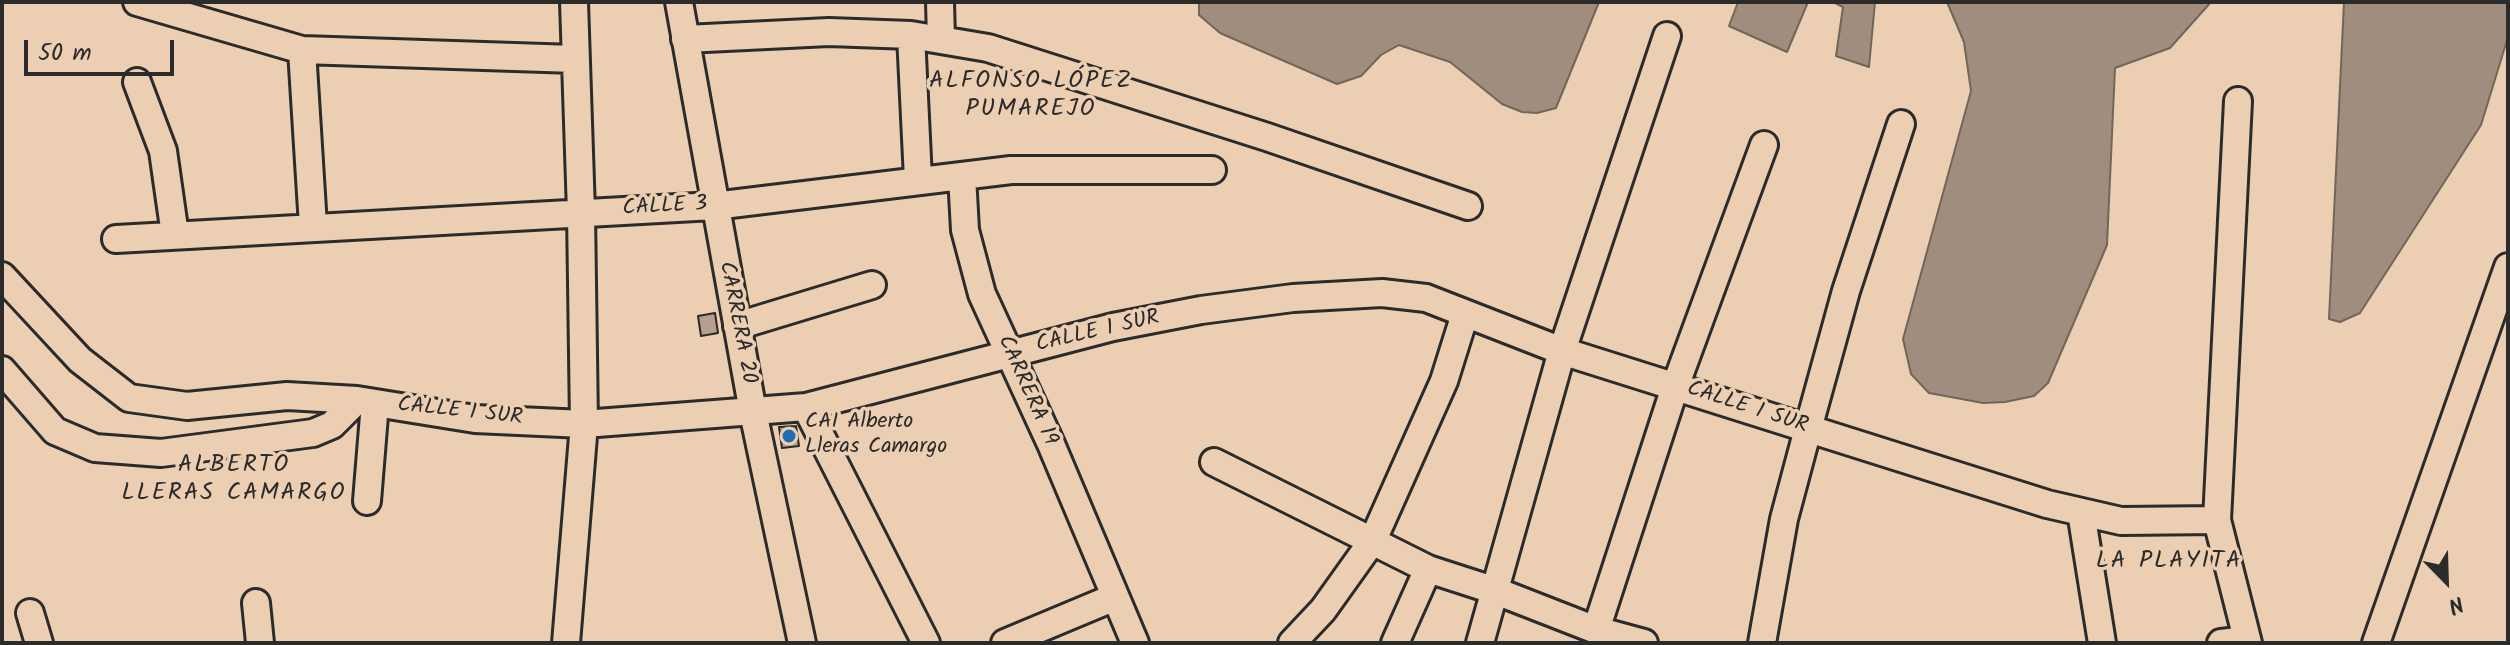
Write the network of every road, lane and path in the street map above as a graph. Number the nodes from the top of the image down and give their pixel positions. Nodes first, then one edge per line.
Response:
1 (137, 2) edge
2 (574, 2) edge
3 (679, 2) edge
4 (940, 2) edge
5 (911, 35) junction
6 (1667, 36) dead end
7 (685, 39) junction
8 (941, 39) junction
9 (302, 50) junction
10 (575, 59) junction
11 (137, 82) dead end
12 (2238, 101) dead end
13 (1901, 124) dead end
14 (1764, 145) dead end
15 (1212, 170) dead end
16 (962, 176) junction
17 (918, 179) junction
18 (714, 206) junction
19 (1468, 206) dead end
20 (581, 212) junction
21 (313, 226) junction
22 (175, 235) junction
23 (116, 239) dead end
24 (2508, 267) edge
25 (2, 276) edge
26 (872, 285) dead end
27 (1465, 314) junction
28 (737, 326) junction
29 (1562, 351) junction
30 (1011, 353) junction
31 (2, 370) edge
32 (1675, 387) junction
33 (366, 402) junction
34 (806, 407) junction
35 (753, 412) junction
36 (584, 424) junction
37 (1808, 429) junction
38 (1214, 462) dead end
39 (367, 501) dead end
40 (2081, 512) junction
41 (2217, 520) junction
42 (1373, 540) junction
43 (1428, 569) junction
44 (1496, 591) junction
45 (1115, 597) junction
46 (256, 603) dead end
47 (30, 613) dead end
48 (1596, 630) junction
49 (2239, 642) edge
50 (39, 643) edge
51 (260, 643) edge
52 (566, 643) edge
53 (802, 643) edge
54 (926, 643) edge
55 (1005, 643) edge
56 (1135, 643) edge
57 (1292, 643) edge
58 (1395, 643) edge
59 (1480, 643) edge
60 (1644, 643) edge
61 (1762, 643) edge
62 (2102, 643) edge
63 (2376, 643) edge

1 - 9 street
2 - 10 street
3 - 7 street, CARRERA 20
4 - 8 street
5 - 7 street
5 - 8 street
5 - 17 street
6 - 29 street
7 - 18 street, CARRERA 20
8 - 19 street
9 - 10 street
9 - 21 street
10 - 20 street
11 - 22 street
12 - 41 street
13 - 37 street
14 - 32 street
15 - 16 street, CALLE 3
16 - 17 street, CALLE 3
16 - 30 street, CARRERA 19
17 - 18 street, CALLE 3
18 - 20 street, CALLE 3
18 - 28 street, CARRERA 20
20 - 21 street, CALLE 3
20 - 36 street
21 - 22 street, CALLE 3
22 - 23 street, CALLE 3
24 - 63 street
25 - 33 street, CALLE 1 SUR
26 - 28 street
27 - 29 street, CALLE 1 SUR
27 - 30 street, CALLE 1 SUR
27 - 42 street
28 - 35 street, CARRERA 20
29 - 32 street, CALLE 1 SUR
29 - 44 street
30 - 34 street, CALLE 1 SUR
30 - 45 street, CARRERA 19
31 - 33 street
32 - 37 street, CALLE 1 SUR
32 - 48 street
33 - 36 street, CALLE 1 SUR
33 - 39 street
34 - 35 street, CALLE 1 SUR
34 - 54 street
35 - 36 street, CALLE 1 SUR
35 - 53 street, CARRERA 20
36 - 52 street
37 - 40 street, CALLE 1 SUR
37 - 61 street
38 - 42 street
40 - 41 street, CALLE 1 SUR
40 - 62 street
41 - 49 street
42 - 43 street
42 - 57 street
43 - 44 street
43 - 58 street
44 - 48 street
44 - 59 street
45 - 55 street
45 - 56 street, CARRERA 19
46 - 51 street
47 - 50 street
48 - 60 street

